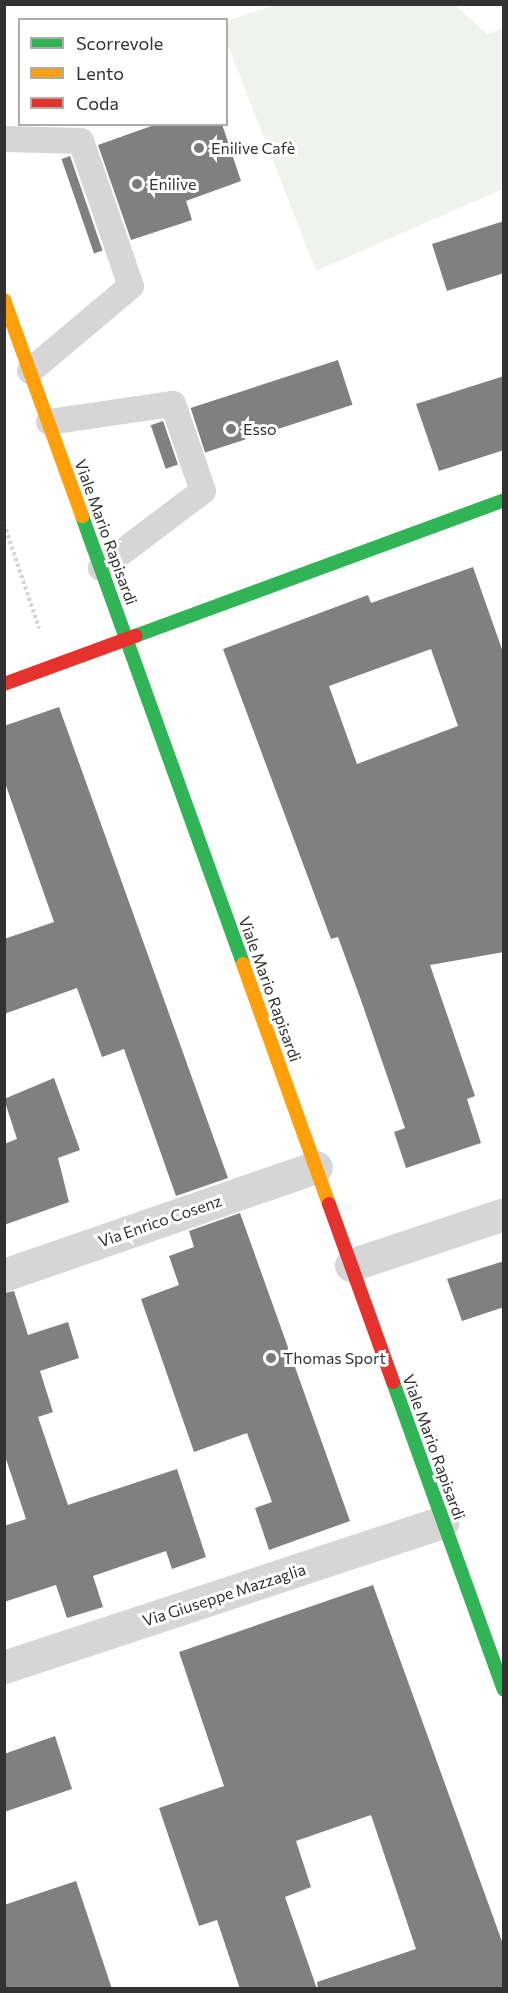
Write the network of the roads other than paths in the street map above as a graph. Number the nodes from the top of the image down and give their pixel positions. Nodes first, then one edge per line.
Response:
1 (4, 140) edge
2 (4, 300) edge
3 (30, 371) junction
4 (49, 423) junction
5 (504, 500) edge
6 (101, 568) junction
7 (127, 639) junction
8 (4, 684) edge
9 (316, 1167) junction
10 (504, 1214) edge
11 (351, 1265) junction
12 (4, 1275) edge
13 (443, 1522) junction
14 (4, 1667) edge
15 (504, 1690) edge

1 - 3 lane
2 - 3 main road, Viale Mario Rapisardi
3 - 4 main road, Viale Mario Rapisardi
4 - 6 main road, Viale Mario Rapisardi
4 - 6 lane
5 - 7 main road
6 - 7 main road, Viale Mario Rapisardi
7 - 8 main road
7 - 9 main road, Viale Mario Rapisardi
9 - 11 main road, Viale Mario Rapisardi
9 - 12 street, Via Enrico Cosenz
10 - 11 street
11 - 13 main road, Viale Mario Rapisardi
13 - 14 street, Via Giuseppe Mazzaglia
13 - 15 main road, Viale Mario Rapisardi

